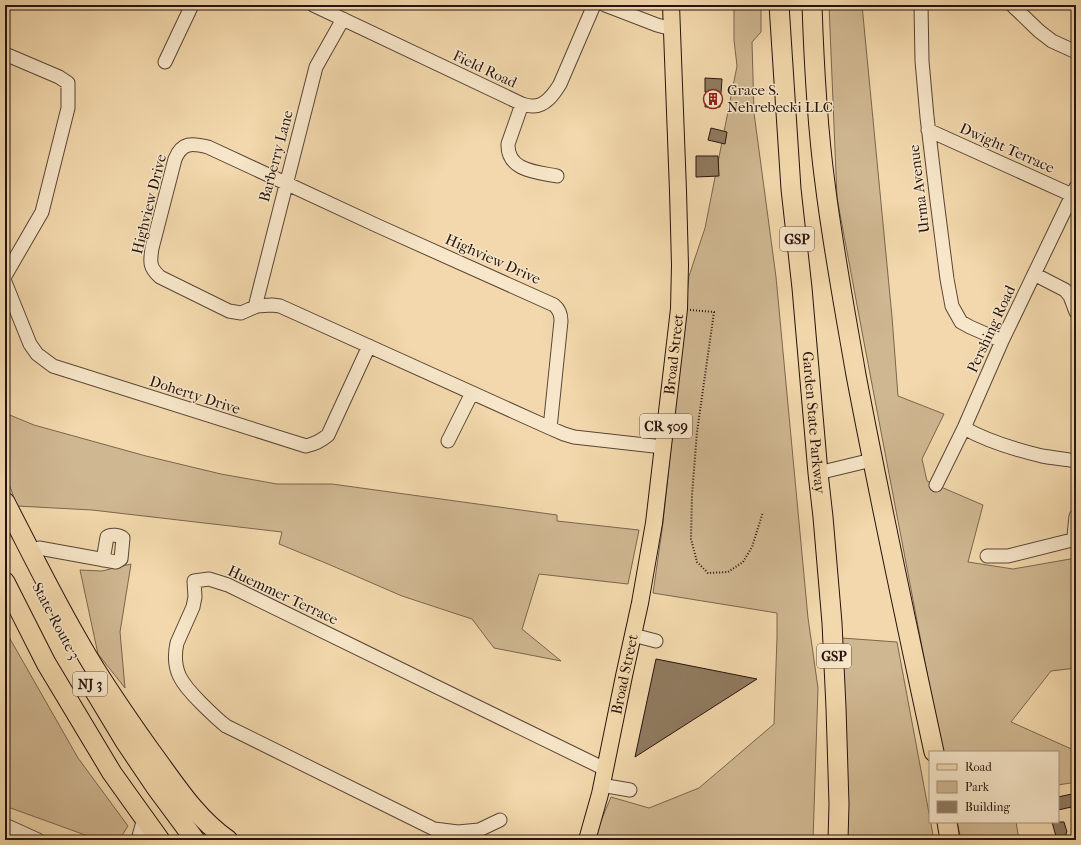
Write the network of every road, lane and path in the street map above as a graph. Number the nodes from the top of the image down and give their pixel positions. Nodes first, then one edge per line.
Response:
1 (192, 5) edge
2 (313, 5) edge
3 (594, 5) edge
4 (606, 5) edge
5 (671, 5) edge
6 (779, 5) edge
7 (812, 5) edge
8 (921, 5) edge
9 (1012, 5) edge
10 (343, 19) junction
11 (672, 29) junction
12 (1076, 52) edge
13 (5, 54) edge
14 (165, 62) dead end
15 (522, 104) junction
16 (928, 130) junction
17 (557, 176) dead end
18 (286, 183) junction
19 (1074, 191) edge
20 (1034, 274) junction
21 (5, 276) edge
22 (5, 282) edge
23 (255, 307) junction
24 (679, 309) junction
25 (1076, 312) edge
26 (1002, 341) junction
27 (369, 346) junction
28 (472, 392) junction
29 (550, 428) junction
30 (964, 428) junction
31 (448, 441) dead end
32 (663, 447) junction
33 (872, 460) junction
34 (1076, 461) edge
35 (818, 472) junction
36 (936, 485) dead end
37 (5, 502) edge
38 (763, 512) dead end
39 (5, 516) edge
40 (1076, 516) edge
41 (1075, 536) edge
42 (30, 550) junction
43 (987, 556) dead end
44 (103, 560) junction
45 (5, 582) edge
46 (633, 635) junction
47 (656, 642) dead end
48 (934, 751) edge
49 (605, 768) junction
50 (601, 786) junction
51 (630, 790) dead end
52 (144, 818) junction
53 (500, 820) dead end
54 (947, 823) edge
55 (11, 832) edge
56 (38, 840) edge
57 (138, 840) edge
58 (160, 840) edge
59 (195, 840) edge
60 (228, 840) edge
61 (587, 840) edge
62 (838, 840) edge
63 (950, 840) edge

1 - 14 street
2 - 10 street, Field Road
3 - 15 street, Field Road
4 - 11 street
5 - 11 main road, Broad Street / CR 509
6 - 35 highway, Garden State Parkway / GSP
7 - 33 highway, GSP
8 - 16 street, Urma Avenue
9 - 12 street
10 - 15 street, Field Road
10 - 18 street, Barberry Lane
11 - 24 main road, Broad Street / CR 509
13 - 21 street
15 - 17 street
16 - 19 street, Dwight Terrace
16 - 26 street, Urma Avenue
18 - 23 street, Barberry Lane
18 - 23 street, Highview Drive
18 - 29 street, Highview Drive
19 - 20 street, Pershing Road
20 - 25 street
20 - 26 street, Pershing Road
22 - 27 street, Doherty Drive
23 - 27 street, Highview Drive
24 - 32 main road, Broad Street / CR 509
24 - 38 path
26 - 30 street, Pershing Road
27 - 28 street, Highview Drive
28 - 29 street, Highview Drive
28 - 31 street
29 - 32 street, Highview Drive
30 - 34 street
30 - 36 street, Pershing Road
32 - 46 main road, Broad Street / CR 509
33 - 35 street
33 - 48 highway, GSP
35 - 62 highway, Garden State Parkway / GSP
37 - 42 highway
39 - 59 highway, State Route 3 / NJ 3
40 - 41 street
41 - 43 street
42 - 44 street
42 - 60 highway
44 - 44 street
45 - 52 highway, State Route 3 / NJ 3
46 - 47 street
46 - 49 main road, Broad Street / CR 509
49 - 50 main road, Broad Street / CR 509
49 - 53 street, Huemmer Terrace
50 - 51 street
50 - 61 main road, Broad Street / CR 509
52 - 57 street
52 - 58 highway, State Route 3 / NJ 3
54 - 63 highway
55 - 56 street

